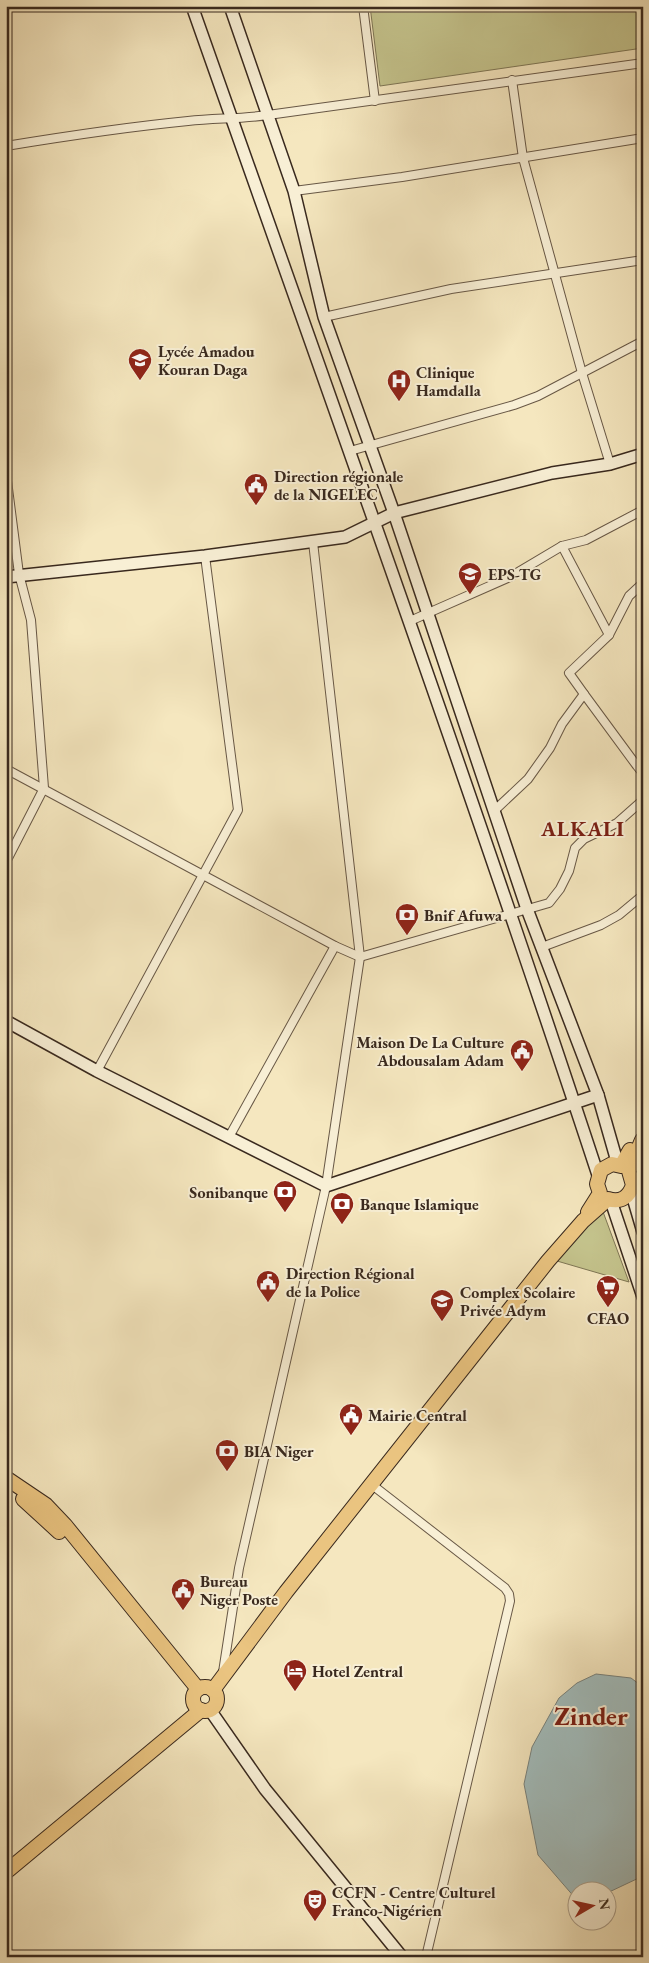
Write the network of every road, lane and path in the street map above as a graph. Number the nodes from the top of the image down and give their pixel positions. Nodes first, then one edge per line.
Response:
1 (192, 6) edge
2 (230, 6) edge
3 (363, 6) edge
4 (643, 63) edge
5 (512, 80) junction
6 (375, 101) junction
7 (268, 115) junction
8 (232, 120) junction
9 (643, 138) edge
10 (6, 146) edge
11 (523, 158) junction
12 (294, 191) junction
13 (643, 260) edge
14 (555, 272) junction
15 (324, 317) junction
16 (643, 341) edge
17 (582, 373) junction
18 (370, 444) junction
19 (350, 451) junction
20 (643, 454) edge
21 (610, 464) junction
22 (6, 473) edge
23 (643, 510) edge
24 (394, 513) junction
25 (374, 522) junction
26 (313, 542) junction
27 (562, 546) junction
28 (205, 556) junction
29 (19, 574) junction
30 (6, 576) edge
31 (643, 583) edge
32 (427, 613) junction
33 (410, 621) junction
34 (609, 635) junction
35 (584, 694) junction
36 (6, 769) edge
37 (642, 772) edge
38 (44, 788) junction
39 (643, 800) edge
40 (495, 810) junction
41 (6, 862) edge
42 (203, 876) junction
43 (643, 895) edge
44 (527, 909) junction
45 (511, 912) junction
46 (335, 946) junction
47 (542, 947) junction
48 (360, 957) junction
49 (6, 1021) edge
50 (97, 1071) junction
51 (598, 1095) junction
52 (572, 1102) junction
53 (229, 1136) junction
54 (623, 1167) junction
55 (598, 1175) junction
56 (326, 1186) junction
57 (631, 1191) junction
58 (606, 1197) junction
59 (643, 1232) edge
60 (642, 1291) edge
61 (6, 1478) edge
62 (371, 1484) junction
63 (6, 1487) edge
64 (222, 1677) junction
65 (213, 1690) junction
66 (199, 1702) junction
67 (6, 1861) edge
68 (6, 1872) edge
69 (643, 1953) edge
70 (402, 1957) edge
71 (426, 1957) edge
72 (639, 1957) edge

1 - 8 street
2 - 7 street
3 - 6 street
4 - 5 street
5 - 6 street
5 - 11 street
6 - 7 street
7 - 8 street
7 - 12 street
8 - 10 street
8 - 19 street
9 - 11 street
11 - 12 street
11 - 14 street
12 - 15 street
13 - 14 street
14 - 15 street
14 - 17 street
15 - 18 street
16 - 17 street
17 - 18 street
17 - 21 street
18 - 19 street
18 - 24 street
19 - 25 street
20 - 21 street
21 - 24 street
22 - 29 street
23 - 27 street
24 - 25 street
24 - 32 street
25 - 26 street
25 - 33 street
26 - 28 street
26 - 48 street
27 - 32 street
27 - 34 street
28 - 29 street
28 - 42 street
29 - 30 street
29 - 38 street
31 - 34 street
32 - 33 street
32 - 40 street
33 - 45 street
34 - 35 street
35 - 37 street
35 - 40 street
36 - 38 street
38 - 41 street
38 - 42 street
39 - 44 street
40 - 44 street
42 - 46 street
42 - 50 street
43 - 47 street
44 - 45 street
44 - 47 street
45 - 48 street
45 - 52 street
46 - 48 street
46 - 53 street
47 - 51 street
48 - 56 street
49 - 50 street
50 - 53 street
51 - 52 street
51 - 54 street
52 - 55 street
52 - 56 street
53 - 56 street
54 - 55 highway
54 - 57 highway
55 - 58 highway
56 - 64 street
57 - 58 highway
57 - 59 street
58 - 60 street
58 - 62 highway
61 - 66 highway
62 - 64 highway
62 - 71 street
63 - 66 highway
64 - 65 highway
65 - 66 highway
65 - 66 highway
66 - 67 highway
66 - 68 highway
66 - 70 street
69 - 72 street

